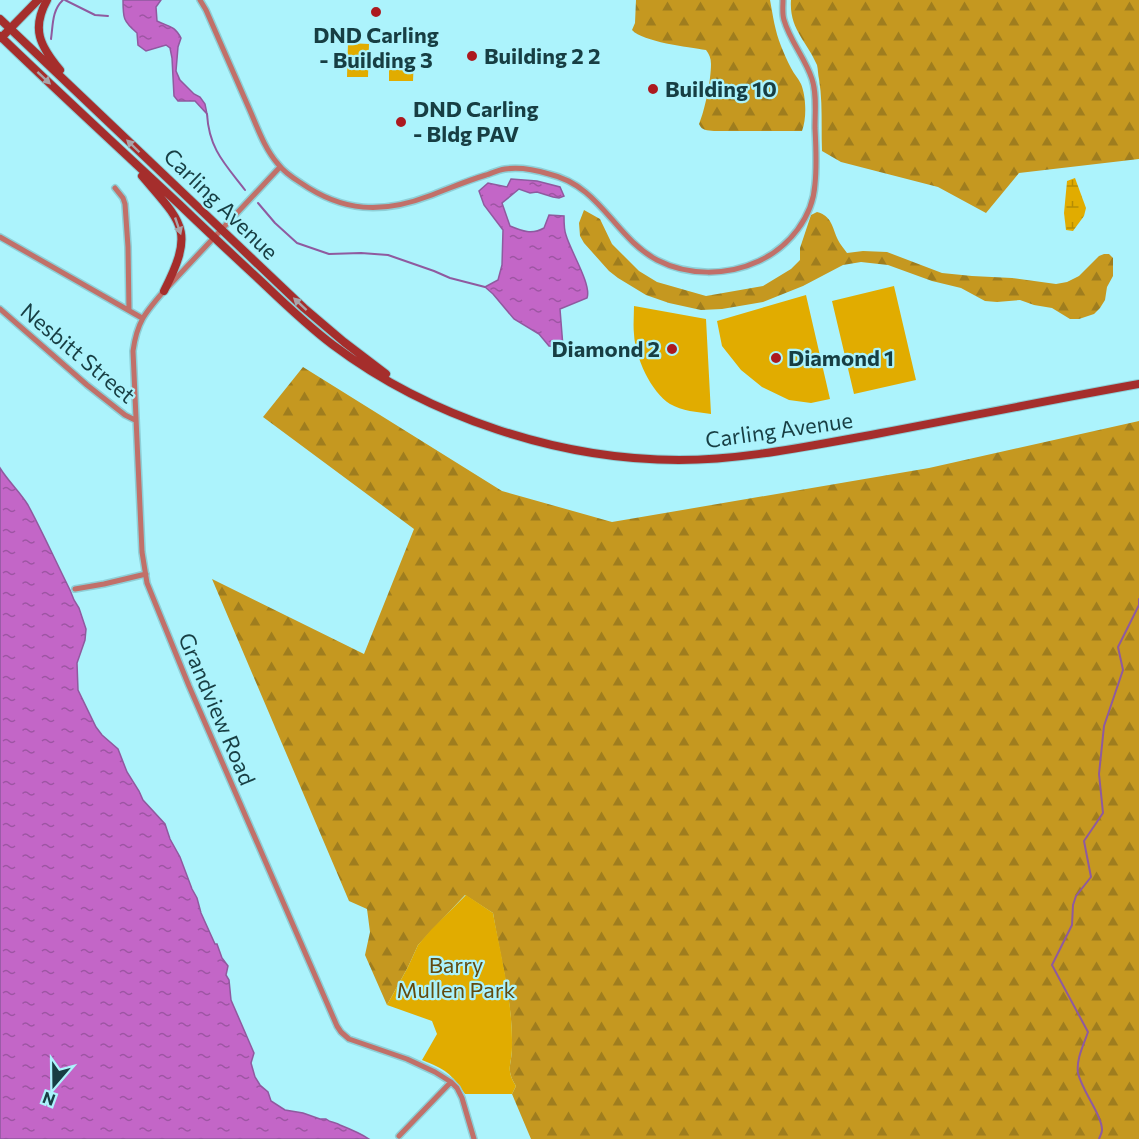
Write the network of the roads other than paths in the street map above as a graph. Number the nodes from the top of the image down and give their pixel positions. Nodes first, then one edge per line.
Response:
1 (38, 0) edge
2 (47, 0) edge
3 (200, 0) edge
4 (783, 0) edge
5 (0, 19) edge
6 (10, 29) junction
7 (0, 38) edge
8 (82, 97) junction
9 (118, 147) junction
10 (280, 167) junction
11 (115, 188) dead end
12 (222, 229) junction
13 (0, 237) edge
14 (213, 237) junction
15 (164, 291) junction
16 (0, 309) edge
17 (129, 310) junction
18 (142, 318) junction
19 (1139, 384) edge
20 (428, 401) junction
21 (135, 420) junction
22 (146, 574) junction
23 (75, 589) dead end
24 (451, 1082) junction
25 (399, 1136) dead end
26 (474, 1139) edge

1 - 6 main road
2 - 8 main road
3 - 10 street
4 - 10 street
5 - 6 main road, Carling Avenue
6 - 7 main road
6 - 8 main road, Carling Avenue
7 -> 9 main road, Carling Avenue
12 -> 8 main road, Carling Avenue
9 - 14 main road, Carling Avenue
9 -> 15 main road
10 - 12 street, Grandview Road
11 - 17 street
12 - 14 street, Grandview Road
20 -> 12 main road, Carling Avenue
13 - 17 street
14 - 15 street, Grandview Road
14 - 20 main road, Carling Avenue
15 - 18 street, Grandview Road
16 - 21 street, Nesbitt Street
17 - 18 street
18 - 21 street, Grandview Road
19 - 20 main road, Carling Avenue
21 - 22 street, Grandview Road
22 - 23 street
22 - 24 street, Grandview Road
24 - 25 street
24 - 26 street

